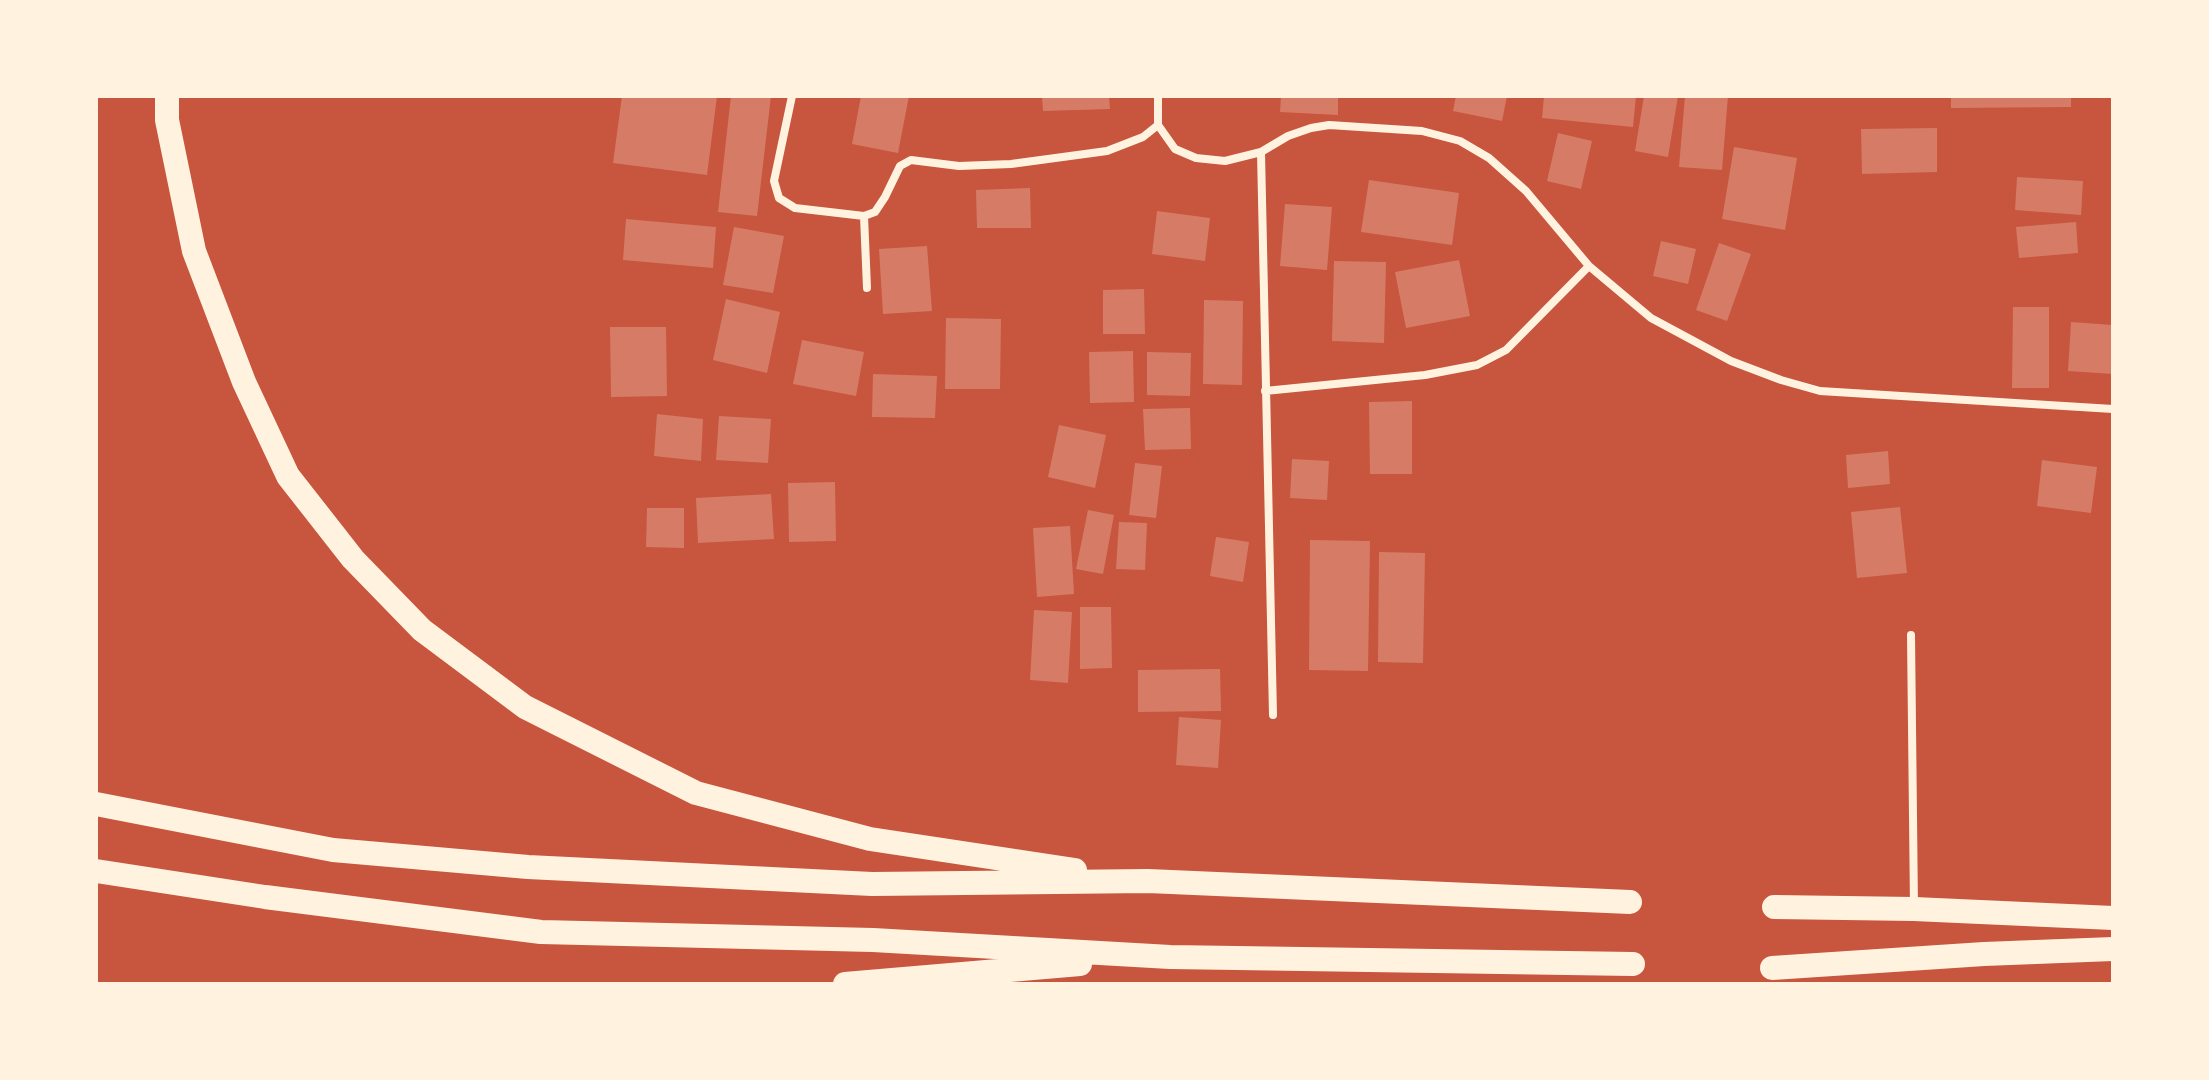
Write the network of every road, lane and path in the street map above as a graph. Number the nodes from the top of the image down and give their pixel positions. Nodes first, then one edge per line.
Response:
1 (167, 96) edge
2 (792, 96) edge
3 (1158, 96) edge
4 (1158, 125) junction
5 (1261, 152) junction
6 (864, 216) junction
7 (1589, 266) junction
8 (867, 288) dead end
9 (1265, 391) junction
10 (2113, 409) edge
11 (1911, 635) dead end
12 (1273, 715) dead end
13 (96, 804) edge
14 (96, 871) edge
15 (1148, 881) junction
16 (1630, 902) dead end
17 (1774, 907) dead end
18 (1914, 909) junction
19 (2113, 918) edge
20 (2113, 949) edge
21 (1170, 957) junction
22 (1633, 964) dead end
23 (1772, 968) dead end
24 (845, 984) edge

1 - 15 highway
2 - 6 street
3 - 4 street
4 - 5 street
4 - 6 street
5 - 7 street
5 - 9 street
6 - 8 street
7 - 9 street
7 - 10 street
9 - 12 street
11 - 18 street
13 - 15 highway
14 - 21 highway
15 - 16 highway
17 - 18 highway
18 - 19 highway
20 - 23 highway
21 - 22 highway
21 - 24 highway

